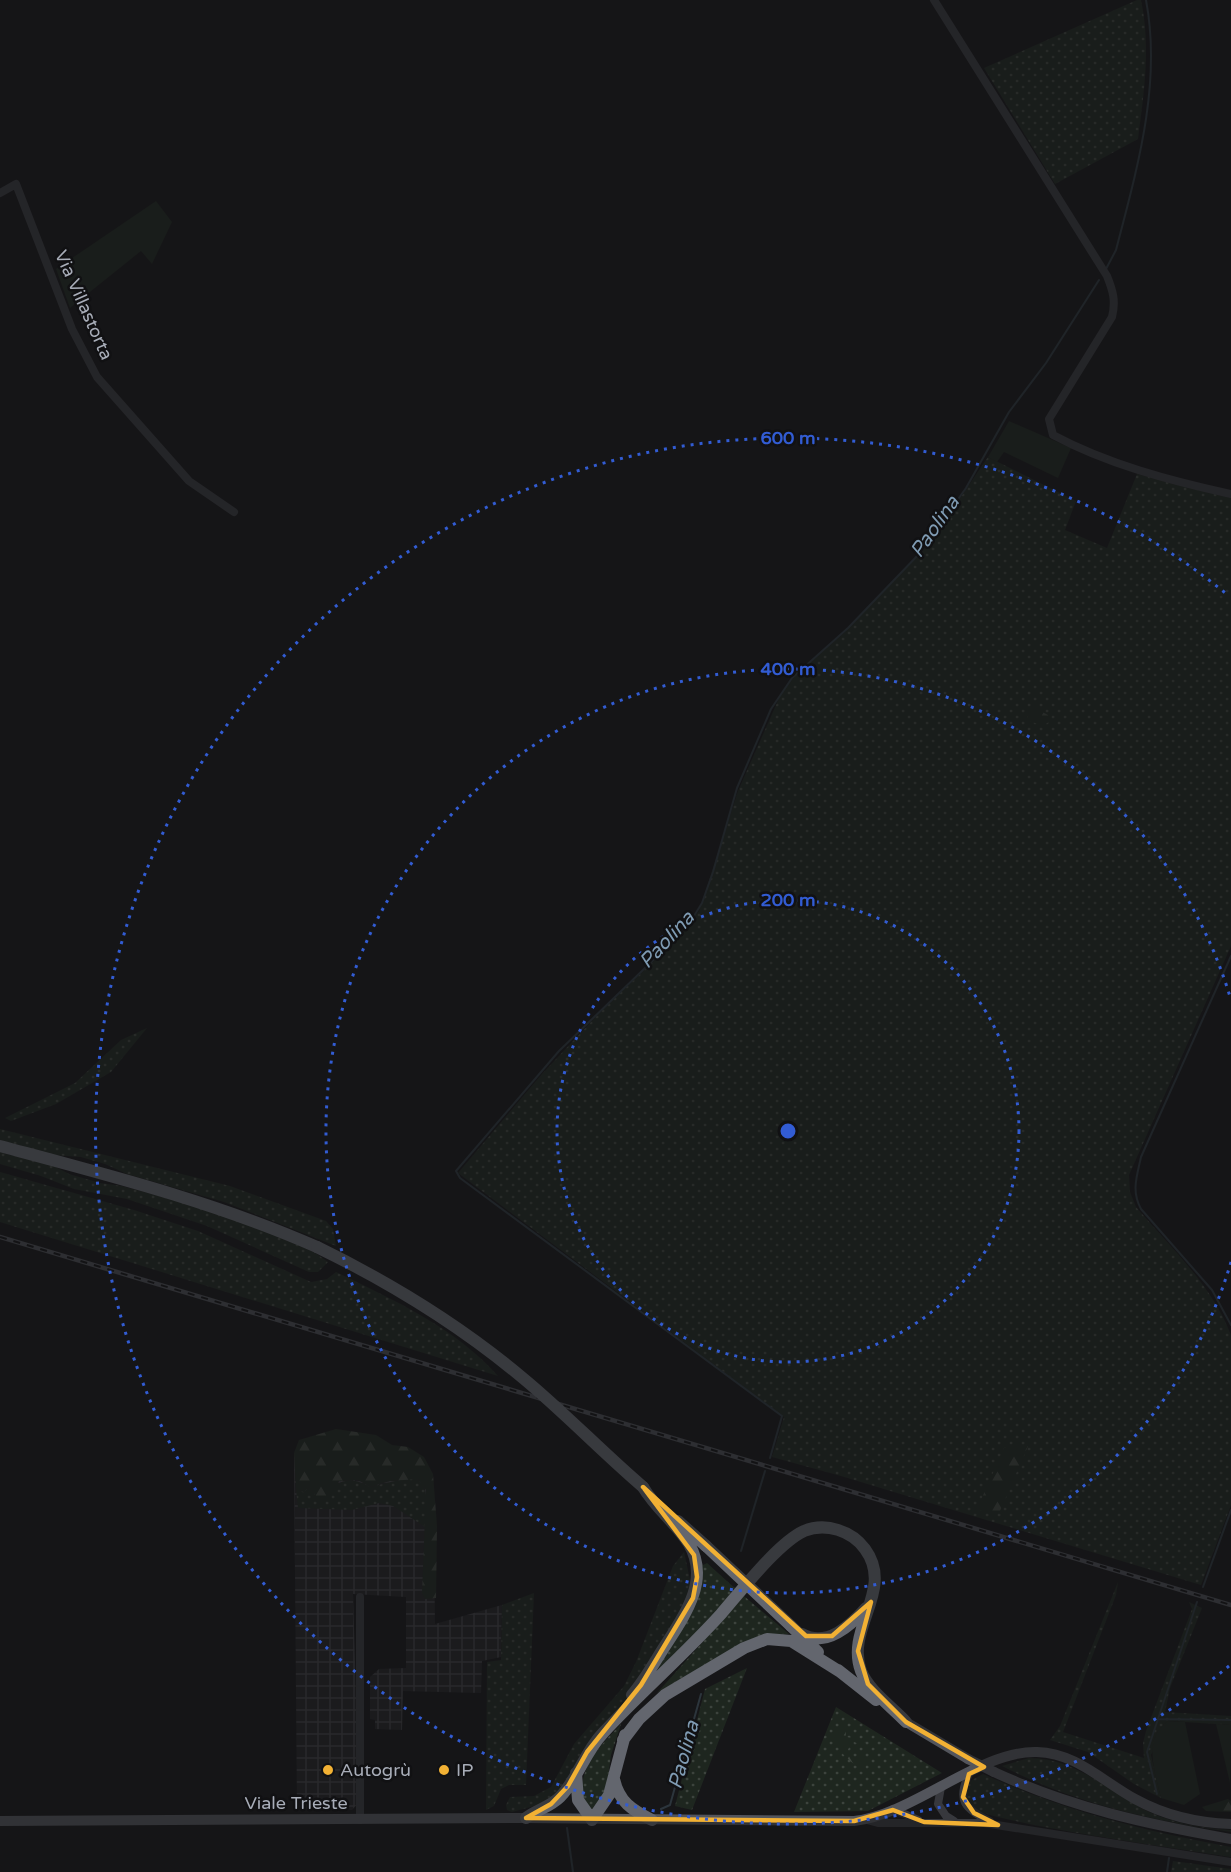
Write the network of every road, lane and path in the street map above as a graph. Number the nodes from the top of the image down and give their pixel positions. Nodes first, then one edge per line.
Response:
1 (934, 0) edge
2 (0, 193) edge
3 (1231, 494) edge
4 (234, 512) dead end
5 (0, 1146) edge
6 (642, 1487) junction
7 (360, 1597) dead end
8 (871, 1602) junction
9 (792, 1627) junction
10 (842, 1673) junction
11 (663, 1676) junction
12 (906, 1722) junction
13 (605, 1731) junction
14 (623, 1740) junction
15 (576, 1772) junction
16 (969, 1774) junction
17 (614, 1778) junction
18 (941, 1787) junction
19 (893, 1809) junction
20 (526, 1818) junction
21 (360, 1820) junction
22 (592, 1820) junction
23 (652, 1820) junction
24 (867, 1820) junction
25 (0, 1821) edge
26 (954, 1821) junction
27 (924, 1822) junction
28 (1231, 1824) edge
29 (998, 1825) junction
30 (1231, 1839) edge
31 (1231, 1862) edge

1 - 3 street
2 - 4 street, Via Villastorta
5 - 6 highway, bridge
6 - 9 highway, bridge
6 - 13 highway
7 - 21 street
8 - 9 highway
8 - 11 highway
8 - 12 highway
9 - 10 highway
10 - 12 highway
10 - 14 highway
11 - 13 highway
11 - 14 highway
12 - 30 main road, bridge
13 - 15 highway
14 - 17 highway
15 - 20 highway
15 - 22 highway
16 - 18 main road
16 - 28 main road
16 - 29 street
17 - 22 highway
17 - 23 highway
18 - 19 main road
18 - 26 street
19 - 24 main road
19 - 27 street
20 - 21 main road, Viale Trieste
20 - 22 main road, Viale Trieste
21 - 25 main road, Viale Trieste
22 - 23 main road, Viale Trieste
23 - 24 main road, Viale Trieste
24 - 27 street
26 - 27 street
26 - 29 street
29 - 31 street

